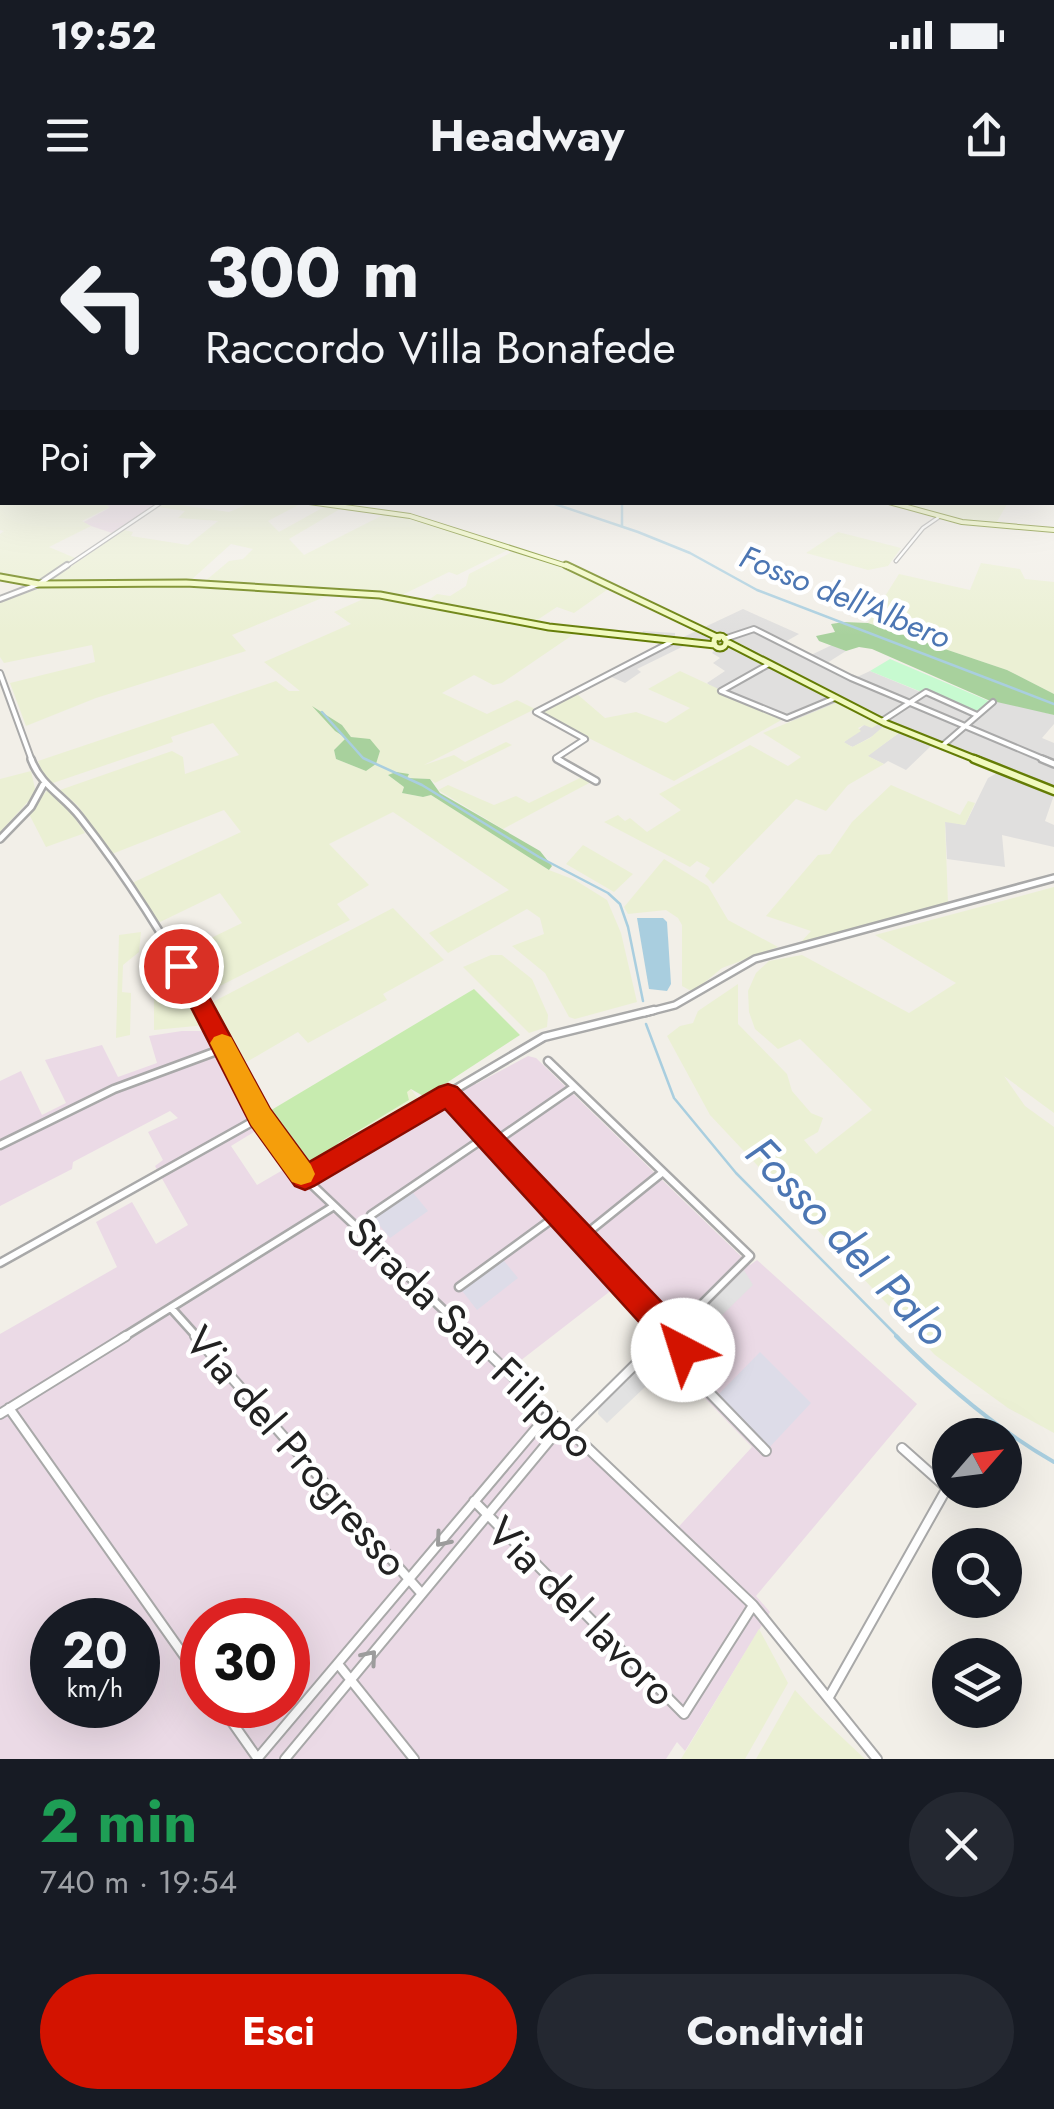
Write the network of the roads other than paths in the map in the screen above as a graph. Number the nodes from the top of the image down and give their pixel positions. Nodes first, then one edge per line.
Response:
1 (158, 505) edge
2 (331, 505) edge
3 (899, 505) edge
4 (939, 517) junction
5 (1054, 530) edge
6 (896, 561) dead end
7 (0, 578) edge
8 (39, 584) junction
9 (0, 599) edge
10 (721, 640) junction
11 (671, 642) junction
12 (768, 664) junction
13 (0, 673) edge
14 (835, 698) junction
15 (993, 702) dead end
16 (908, 703) junction
17 (976, 715) junction
18 (882, 721) junction
19 (964, 726) junction
20 (941, 746) junction
21 (1054, 764) edge
22 (596, 781) dead end
23 (43, 785) junction
24 (1054, 791) edge
25 (0, 838) edge
26 (1054, 878) edge
27 (225, 1048) junction
28 (548, 1060) dead end
29 (574, 1086) junction
30 (448, 1094) junction
31 (260, 1117) junction
32 (487, 1136) junction
33 (493, 1143) junction
34 (0, 1145) edge
35 (663, 1172) junction
36 (305, 1178) junction
37 (334, 1206) junction
38 (560, 1214) junction
39 (371, 1216) dead end
40 (581, 1238) junction
41 (0, 1263) edge
42 (459, 1287) dead end
43 (171, 1308) junction
44 (684, 1322) junction
45 (667, 1334) junction
46 (683, 1340) junction
47 (675, 1356) junction
48 (630, 1368) junction
49 (9, 1408) junction
50 (550, 1412) junction
51 (0, 1414) edge
52 (566, 1427) junction
53 (902, 1448) dead end
54 (766, 1451) dead end
55 (474, 1501) junction
56 (488, 1516) junction
57 (409, 1578) junction
58 (422, 1594) junction
59 (753, 1606) junction
60 (180, 1650) edge
61 (337, 1663) junction
62 (351, 1680) junction
63 (828, 1697) junction
64 (236, 1728) edge
65 (257, 1759) edge
66 (285, 1759) edge
67 (414, 1759) edge
68 (877, 1759) edge

1 - 8 street
2 - 10 street
3 - 4 street
4 - 5 street
4 - 6 street
7 - 8 street
8 - 9 street
8 - 11 street
10 - 11 street
10 - 12 street
10 - 16 street
11 - 22 street
12 - 14 street
12 - 14 street
13 - 23 street, Strada San Filippo
14 - 18 street
15 - 17 street
16 - 17 street
16 - 18 street
16 - 19 street
17 - 19 street
18 - 20 street
19 - 20 street
19 - 21 street
20 - 24 street
23 - 25 street
23 - 27 street, Strada San Filippo
26 - 30 street
27 - 31 street, Strada San Filippo
27 - 34 street
28 - 29 street
29 - 33 street
29 - 35 street
30 - 32 street
30 - 36 street
31 - 36 street, Strada San Filippo
31 - 41 street
32 - 33 street
32 - 39 street
33 - 38 street
35 - 40 street
35 - 44 street
36 - 37 street, Strada San Filippo
37 - 43 street
37 - 50 street, Strada San Filippo
38 - 40 street
38 - 42 street
40 - 45 street
43 - 49 street
43 - 57 street, Via del Progresso
44 - 45 street
44 - 46 street
45 - 46 street
45 - 47 street
45 - 48 street
46 - 47 street
47 - 48 street
47 - 54 street
48 - 52 street
49 - 51 street
49 - 60 street
50 - 52 street, Strada San Filippo
50 - 55 street
52 - 56 street
52 - 59 street, Strada San Filippo
53 - 63 street
55 - 56 street, Via del lavoro
55 -> 57 street
56 - 58 street
56 - 59 street, Via del lavoro
57 - 58 street, Via del Progresso
57 - 61 street
62 -> 58 street
59 - 63 street, Strada San Filippo
61 - 62 street
61 - 65 street
62 - 66 street
62 - 67 street
63 - 68 street, Strada San Filippo
64 - 65 street

